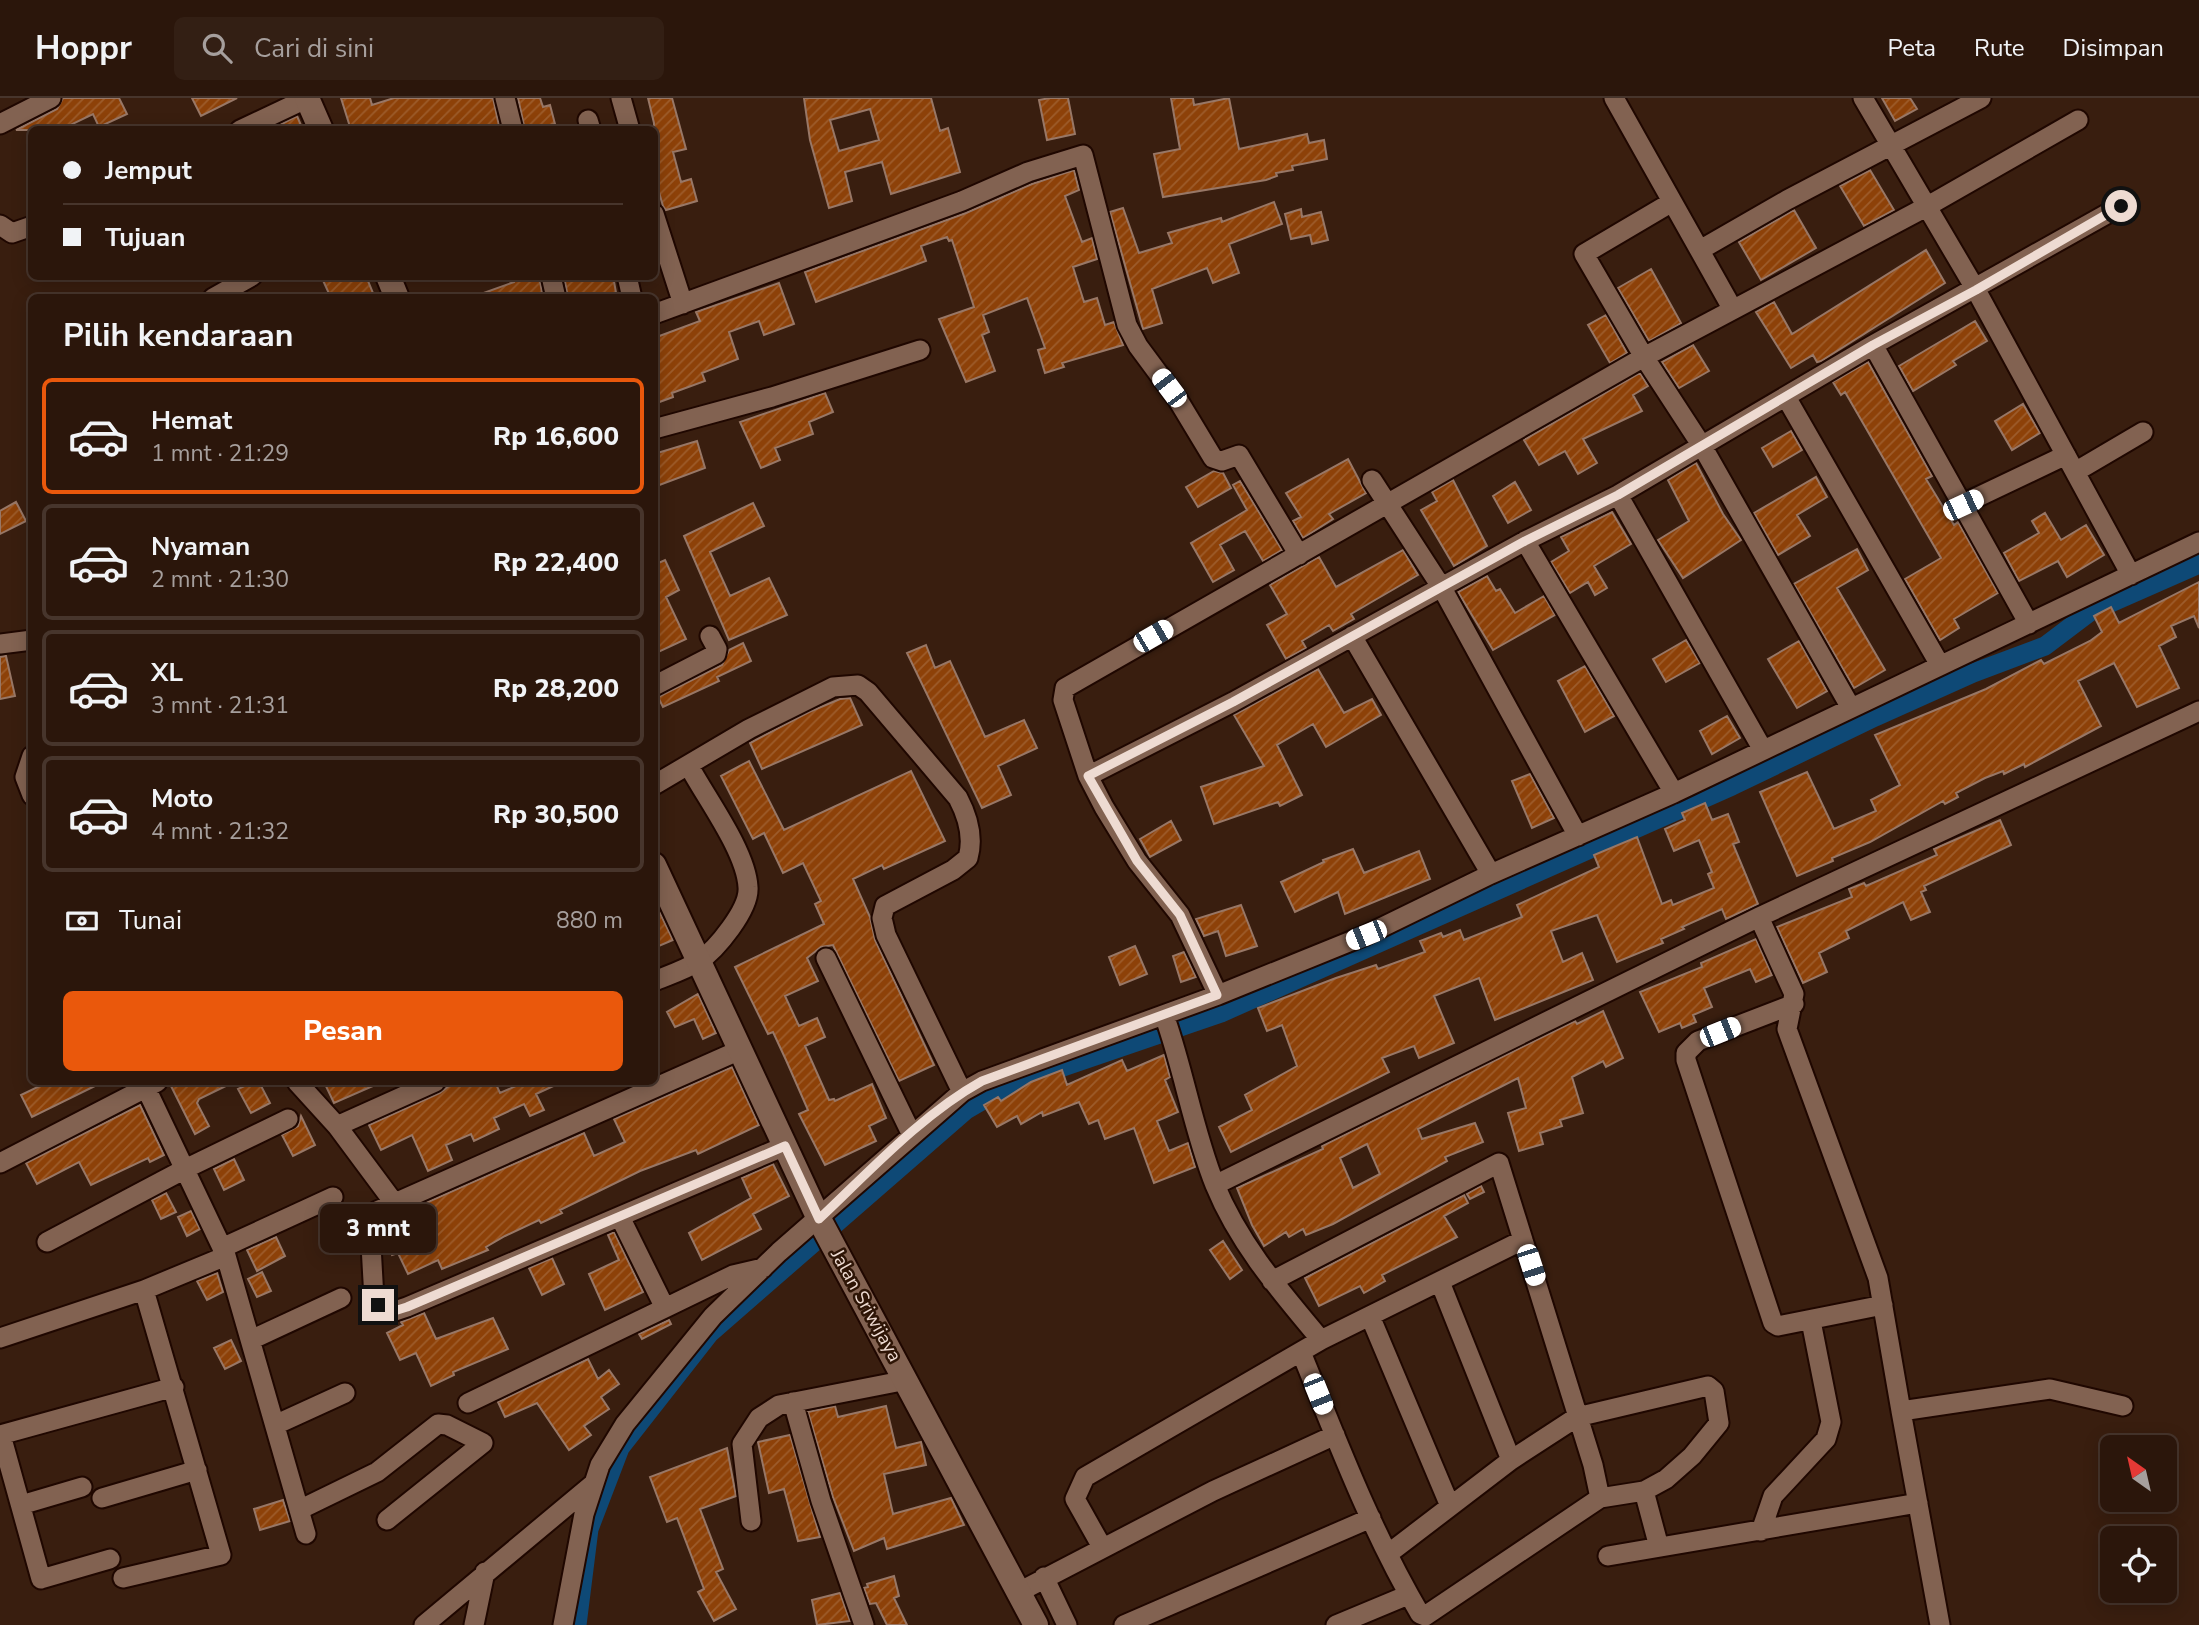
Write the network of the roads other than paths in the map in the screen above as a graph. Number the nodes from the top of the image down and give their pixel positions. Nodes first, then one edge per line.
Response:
1 (51, 98) edge
2 (307, 98) edge
3 (505, 98) edge
4 (621, 98) edge
5 (1614, 98) edge
6 (1863, 98) edge
7 (1981, 98) edge
8 (2078, 120) dead end
9 (0, 124) edge
10 (248, 126) edge
11 (319, 126) edge
12 (512, 126) edge
13 (629, 126) edge
14 (1892, 147) junction
15 (1672, 202) junction
16 (1926, 206) junction
17 (2121, 206) dead end
18 (28, 226) edge
19 (658, 226) edge
20 (6, 229) edge
21 (1700, 250) junction
22 (245, 280) edge
23 (1976, 290) junction
24 (220, 294) edge
25 (683, 304) junction
26 (1732, 308) junction
27 (658, 313) edge
28 (1873, 345) junction
29 (920, 350) dead end
30 (1644, 357) junction
31 (1786, 397) junction
32 (658, 428) edge
33 (2143, 432) dead end
34 (1702, 446) junction
35 (2071, 464) junction
36 (1372, 480) dead end
37 (1618, 495) junction
38 (1963, 505) junction
39 (1388, 506) junction
40 (1525, 541) junction
41 (2199, 542) edge
42 (1298, 555) junction
43 (2131, 575) junction
44 (1442, 588) junction
45 (2029, 624) junction
46 (710, 636) dead end
47 (1352, 636) junction
48 (28, 640) edge
49 (0, 644) edge
50 (1940, 665) junction
51 (658, 684) edge
52 (1852, 708) junction
53 (2199, 711) edge
54 (1763, 750) junction
55 (689, 766) junction
56 (28, 768) edge
57 (1088, 776) junction
58 (658, 783) edge
59 (28, 785) edge
60 (1674, 793) junction
61 (1578, 836) junction
62 (658, 874) edge
63 (1491, 874) junction
64 (1759, 917) junction
65 (826, 958) dead end
66 (701, 960) junction
67 (658, 979) edge
68 (1217, 995) junction
69 (1794, 1004) junction
70 (1166, 1021) junction
71 (740, 1050) junction
72 (152, 1085) edge
73 (300, 1085) edge
74 (429, 1085) edge
75 (962, 1092) junction
76 (288, 1119) dead end
77 (337, 1126) junction
78 (911, 1133) junction
79 (785, 1146) junction
80 (0, 1163) edge
81 (185, 1169) junction
82 (1215, 1185) junction
83 (333, 1197) dead end
84 (395, 1204) junction
85 (621, 1216) junction
86 (821, 1223) junction
87 (1523, 1240) junction
88 (47, 1242) dead end
89 (224, 1252) junction
90 (763, 1268) junction
91 (1272, 1281) junction
92 (1440, 1282) junction
93 (144, 1290) junction
94 (341, 1298) dead end
95 (1883, 1305) junction
96 (665, 1308) junction
97 (1370, 1316) junction
98 (1811, 1321) junction
99 (0, 1338) edge
100 (251, 1339) junction
101 (1321, 1340) junction
102 (1301, 1352) junction
103 (908, 1380) junction
104 (174, 1387) junction
105 (345, 1393) dead end
106 (793, 1402) junction
107 (468, 1403) dead end
108 (2123, 1406) dead end
109 (1901, 1411) junction
110 (1577, 1417) junction
111 (275, 1425) junction
112 (1, 1435) edge
113 (1335, 1435) junction
114 (1511, 1460) junction
115 (197, 1470) junction
116 (594, 1483) junction
117 (82, 1487) dead end
118 (1644, 1491) junction
119 (102, 1498) dead end
120 (1600, 1498) junction
121 (1918, 1503) junction
122 (21, 1506) junction
123 (1450, 1506) junction
124 (299, 1510) junction
125 (1371, 1518) junction
126 (387, 1520) dead end
127 (751, 1521) dead end
128 (1761, 1531) junction
129 (306, 1534) dead end
130 (1102, 1547) junction
131 (1659, 1547) junction
132 (1388, 1554) junction
133 (1608, 1556) dead end
134 (110, 1559) dead end
135 (485, 1572) junction
136 (1044, 1577) junction
137 (123, 1578) dead end
138 (1019, 1592) junction
139 (1408, 1595) junction
140 (424, 1625) edge
141 (474, 1625) edge
142 (563, 1625) edge
143 (864, 1625) edge
144 (1036, 1625) edge
145 (1067, 1625) edge
146 (1124, 1625) edge
147 (1336, 1625) edge
148 (1940, 1625) edge

1 - 9 street
2 - 10 street
2 - 11 street
3 - 12 street
4 - 13 street
5 - 15 street
6 - 14 street
7 - 14 street
8 - 16 street
14 - 16 street
14 - 21 street
15 - 21 street
15 - 30 street
16 - 23 street
16 - 26 street
17 - 23 street
18 - 20 street
19 - 25 street
21 - 26 street
22 - 24 street
23 - 28 street
23 - 35 street
25 - 27 street
25 - 42 street
26 - 30 street
28 - 31 street
28 - 38 street
29 - 32 street
30 - 34 street
30 - 39 street
31 - 34 street
31 - 50 street
33 - 35 street
34 - 37 street
34 - 52 street
35 - 38 street
35 - 43 street
36 - 39 street
37 - 40 street
37 - 54 street
38 - 45 street
39 - 42 street
39 - 44 street
40 - 44 street
40 - 60 street
41 - 43 street
42 - 57 street
43 - 45 street
44 - 47 street
44 - 61 street
45 - 50 street
46 - 51 street
47 - 57 street
47 - 63 street
48 - 49 street
50 - 52 street
52 - 54 street
53 - 64 street
54 - 60 street
55 - 58 street
55 - 66 street
55 - 75 street
56 - 59 street
57 - 68 street
60 - 61 street
61 - 63 street
62 - 66 street, Jalan Sriwijaya
63 - 68 street
64 - 69 street
64 - 82 street
65 - 78 street
66 - 67 street
66 - 71 street, Jalan Sriwijaya
68 - 70 street
69 - 95 street
69 - 98 street
70 - 75 street
70 - 82 street
71 - 79 street, Jalan Sriwijaya
71 - 84 street
72 - 80 street
72 - 81 street
73 - 77 street
74 - 77 street
75 - 78 street
76 - 81 street
77 - 84 street
78 - 86 street
79 - 85 street
79 - 86 street, Jalan Sriwijaya
81 - 88 street
81 - 89 street
82 - 91 street
83 - 89 street
84 - 85 street
85 - 96 street
86 - 90 street
86 - 103 street, Jalan Sriwijaya
87 - 91 street
87 - 92 street
87 - 110 street
89 - 93 street
89 - 100 street
90 - 96 street
90 - 116 street
91 - 101 street
92 - 97 street
92 - 114 street
93 - 99 street
93 - 104 street
94 - 100 street
95 - 98 street
95 - 109 street
96 - 107 street
97 - 101 street
97 - 123 street
98 - 128 street
100 - 111 street
101 - 102 street
102 - 113 street
102 - 130 street
103 - 106 street
103 - 138 street, Jalan Sriwijaya
104 - 112 street
104 - 115 street
105 - 111 street
106 - 127 street
106 - 143 street
108 - 109 street
109 - 121 street
110 - 114 street
110 - 118 street
110 - 120 street
111 - 124 street
112 - 122 street
113 - 125 street
113 - 130 street
114 - 123 street
115 - 119 street
115 - 137 street
116 - 135 street
116 - 142 street
117 - 122 street
118 - 120 street
118 - 131 street
120 - 139 street
121 - 128 street
121 - 148 street
122 - 134 street
123 - 132 street
124 - 126 street
124 - 129 street
125 - 132 street
125 - 146 street
128 - 131 street
130 - 136 street
131 - 133 street
132 - 139 street
135 - 140 street
135 - 141 street
136 - 138 street
136 - 145 street
138 - 144 street, Jalan Sriwijaya
139 - 147 street

